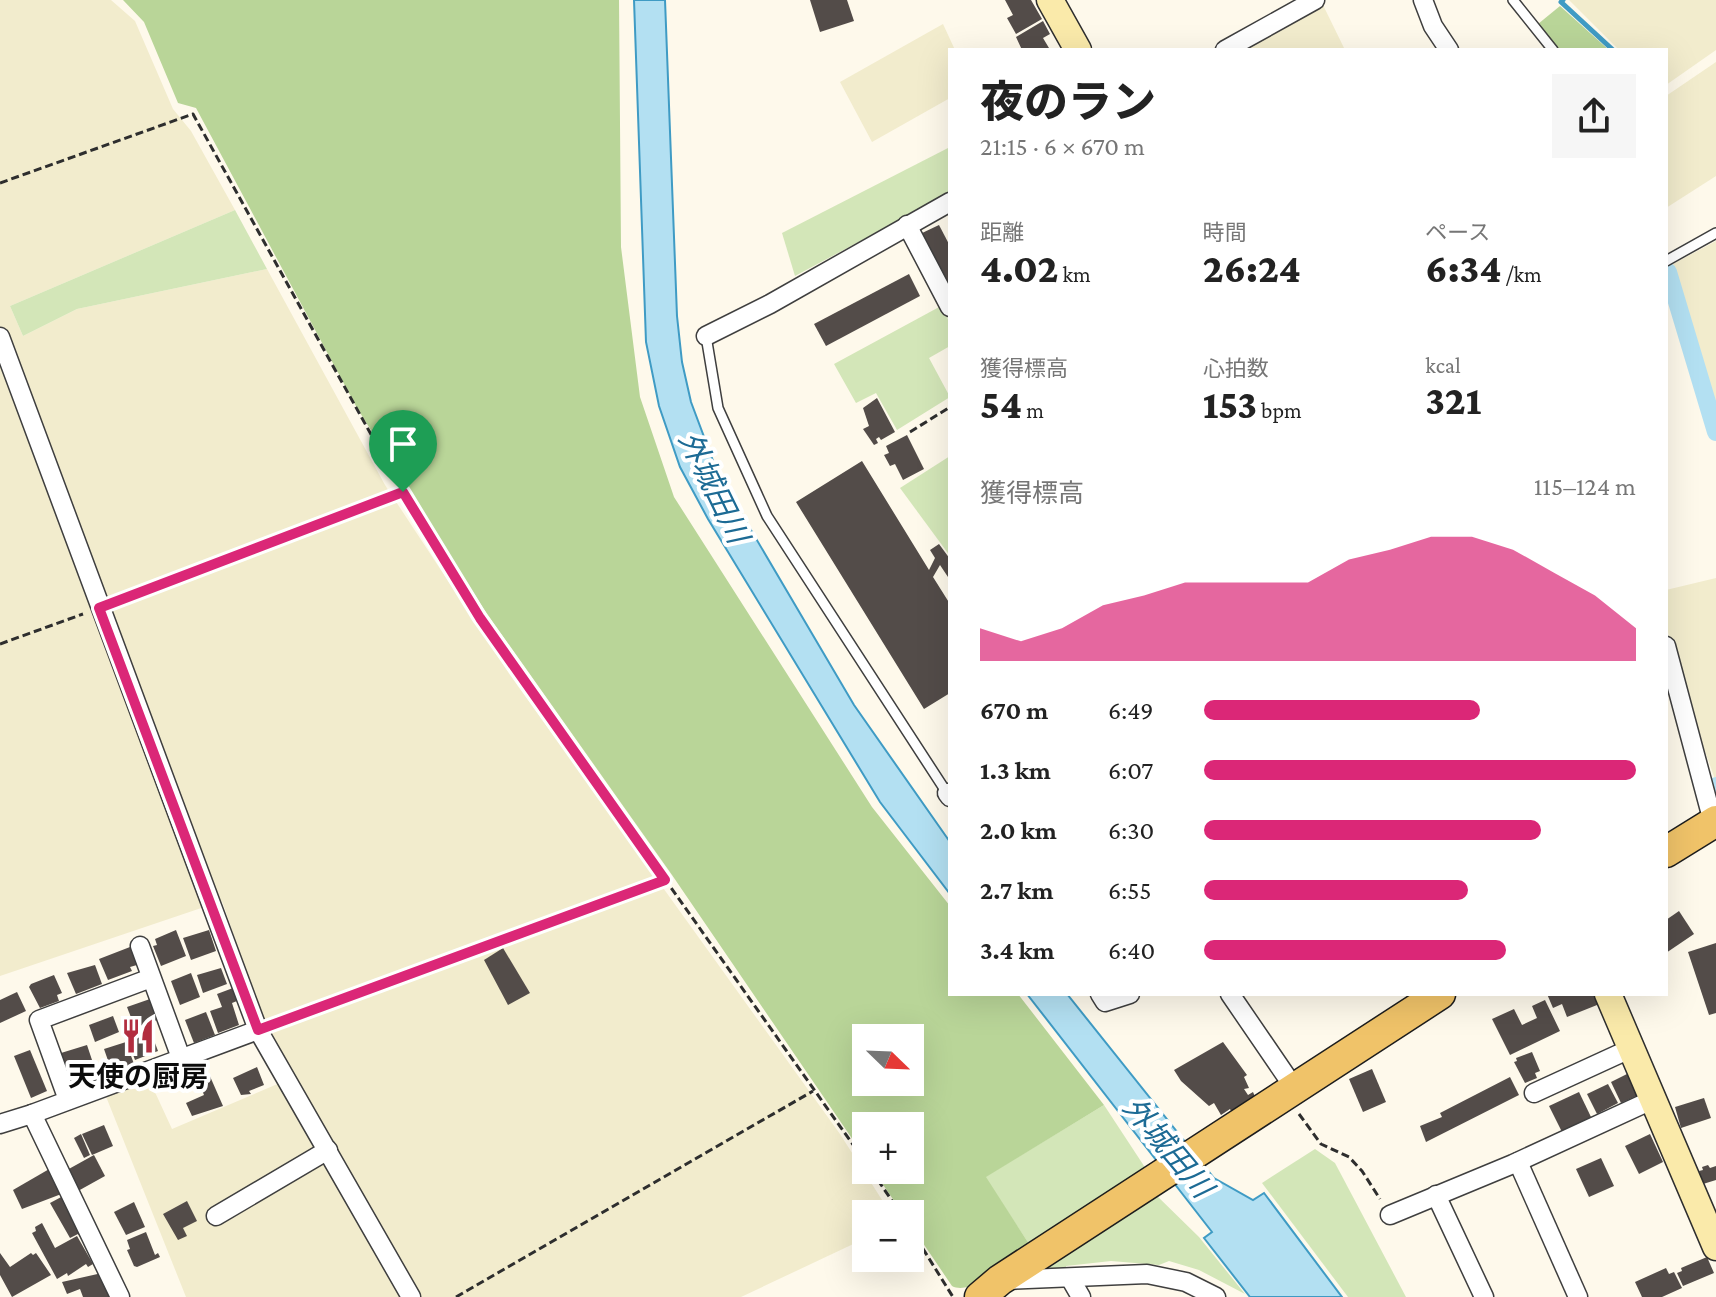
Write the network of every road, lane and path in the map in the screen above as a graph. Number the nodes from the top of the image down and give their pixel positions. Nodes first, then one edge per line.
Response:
1 (1050, 0) edge
2 (1315, 0) edge
3 (1423, 0) edge
4 (1513, 0) edge
5 (1077, 48) edge
6 (1229, 48) edge
7 (1448, 48) edge
8 (1551, 48) edge
9 (0, 183) edge
10 (948, 203) edge
11 (907, 225) junction
12 (1716, 233) edge
13 (1668, 260) edge
14 (948, 303) edge
15 (706, 336) joint
16 (0, 337) edge
17 (948, 408) edge
18 (910, 432) dead end
19 (403, 492) junction
20 (99, 608) junction
21 (0, 644) edge
22 (1668, 653) edge
23 (948, 793) edge
24 (1715, 822) edge
25 (1668, 851) edge
26 (665, 880) junction
27 (140, 946) dead end
28 (151, 978) junction
29 (1101, 996) edge
30 (1124, 996) edge
31 (1231, 996) edge
32 (1437, 996) edge
33 (1609, 996) edge
34 (258, 1030) junction
35 (1632, 1048) junction
36 (181, 1058) junction
37 (1295, 1089) junction
38 (814, 1090) junction
39 (1534, 1093) dead end
40 (1654, 1099) junction
41 (68, 1100) junction
42 (32, 1114) junction
43 (0, 1124) edge
44 (852, 1143) edge
45 (328, 1150) junction
46 (1518, 1162) junction
47 (1436, 1195) junction
48 (1390, 1215) joint
49 (216, 1216) dead end
50 (1716, 1247) edge
51 (924, 1250) edge
52 (1070, 1278) junction
53 (990, 1289) edge
54 (120, 1297) edge
55 (411, 1297) edge
56 (456, 1297) edge
57 (953, 1297) edge
58 (1081, 1297) edge
59 (1216, 1297) edge
60 (1484, 1297) edge
61 (1578, 1297) edge

1 - 5 street
2 - 6 street
3 - 7 street
4 - 8 lane
9 - 19 path
10 - 11 street
11 - 14 street
11 - 15 street
12 - 13 lane
15 - 23 lane
16 - 20 street
17 - 18 path
19 - 20 path
19 - 26 path
20 - 21 path
20 - 34 street
22 - 24 street
24 - 25 main road
26 - 34 path
26 - 38 path
27 - 28 street
28 - 36 street
28 - 41 street
29 - 30 street
31 - 37 street
32 - 37 main road
33 - 35 street
34 - 36 street
34 - 45 street
35 - 39 street
35 - 40 street
36 - 41 street
37 - 48 path
37 - 53 main road
38 - 44 path
38 - 56 path
40 - 46 street
40 - 50 street
41 - 42 street
42 - 43 street
42 - 54 street
45 - 49 street
45 - 55 street
46 - 47 street
46 - 61 street
47 - 48 street
47 - 60 street
51 - 57 path
52 - 53 street
52 - 58 street
52 - 59 street

